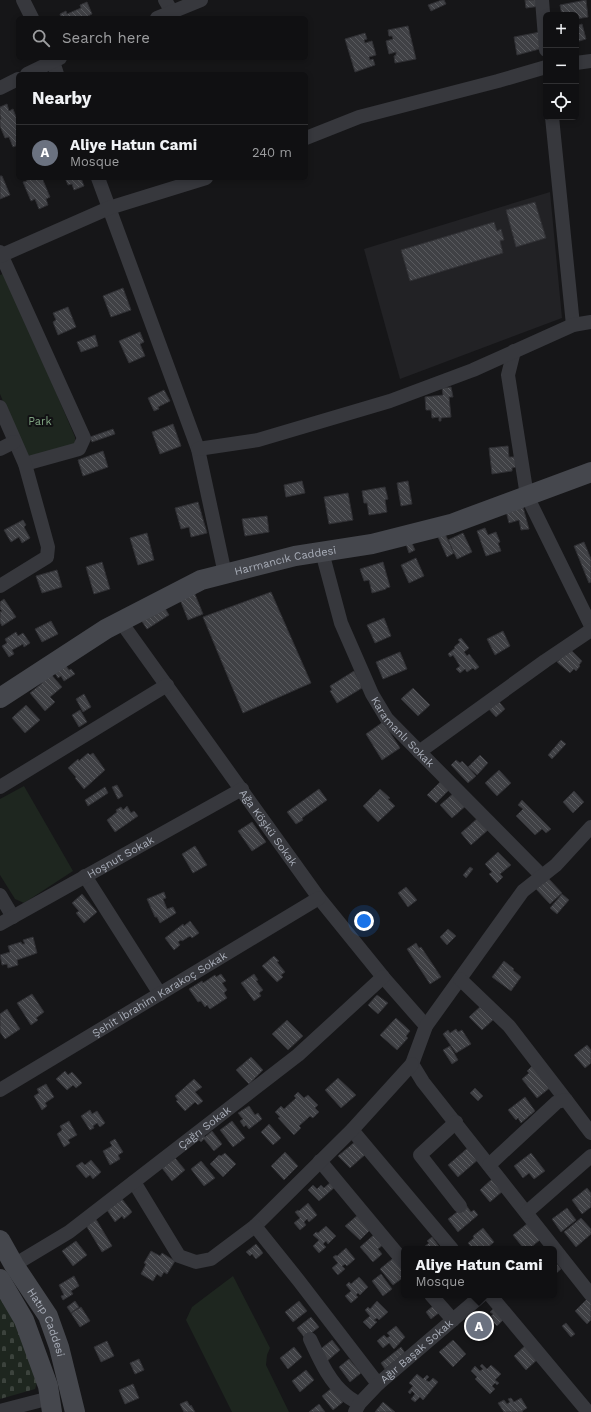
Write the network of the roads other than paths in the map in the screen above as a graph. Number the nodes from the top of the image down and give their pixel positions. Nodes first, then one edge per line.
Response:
1 (23, 0) edge
2 (201, 0) edge
3 (542, 0) edge
4 (168, 6) edge
5 (31, 16) edge
6 (160, 16) edge
7 (546, 48) edge
8 (591, 61) edge
9 (56, 63) edge
10 (579, 63) edge
11 (543, 68) edge
12 (33, 72) edge
13 (16, 80) edge
14 (0, 88) edge
15 (552, 120) edge
16 (308, 137) edge
17 (99, 180) edge
18 (200, 180) edge
19 (109, 208) junction
20 (1, 255) edge
21 (591, 322) edge
22 (573, 325) junction
23 (514, 351) junction
24 (0, 407) edge
25 (14, 442) junction
26 (0, 449) edge
27 (198, 449) junction
28 (25, 464) junction
29 (591, 472) edge
30 (527, 496) junction
31 (322, 552) junction
32 (225, 574) junction
33 (0, 586) edge
34 (121, 622) junction
35 (591, 626) edge
36 (591, 630) edge
37 (167, 685) junction
38 (0, 698) edge
39 (420, 752) junction
40 (0, 787) edge
41 (242, 789) junction
42 (591, 827) edge
43 (85, 876) junction
44 (542, 876) junction
45 (0, 895) edge
46 (319, 898) junction
47 (13, 917) junction
48 (0, 924) edge
49 (383, 977) junction
50 (460, 979) junction
51 (160, 994) junction
52 (426, 1026) junction
53 (412, 1064) junction
54 (0, 1090) edge
55 (566, 1100) junction
56 (456, 1122) junction
57 (352, 1130) junction
58 (591, 1133) edge
59 (591, 1156) edge
60 (320, 1161) junction
61 (489, 1165) junction
62 (134, 1182) junction
63 (460, 1206) dead end
64 (527, 1212) junction
65 (254, 1226) junction
66 (0, 1240) edge
67 (449, 1246) edge
68 (553, 1246) edge
69 (557, 1251) edge
70 (401, 1258) edge
71 (14, 1265) junction
72 (0, 1279) edge
73 (591, 1295) edge
74 (434, 1298) edge
75 (479, 1298) edge
76 (493, 1298) edge
77 (453, 1320) junction
78 (310, 1339) dead end
79 (378, 1384) junction
80 (51, 1405) edge
81 (357, 1408) edge
82 (0, 1411) edge
83 (75, 1412) edge
84 (588, 1412) edge

1 - 5 street
2 - 4 street
3 - 7 street
4 - 6 street
8 - 10 street
9 - 12 street
11 - 16 street
13 - 14 street
15 - 22 street
17 - 19 street
18 - 19 street
19 - 20 street
19 - 27 street
20 - 28 street
21 - 22 street
22 - 23 street
23 - 27 street
23 - 30 street
24 - 25 street
25 - 26 street
25 - 28 street
27 - 32 street
28 - 33 street
29 - 30 street, Harmancık Caddesi
30 - 31 street, Harmancık Caddesi
30 - 35 street
31 - 32 street, Harmancık Caddesi
31 - 39 street, Karamanlı Sokak
32 - 34 street, Harmancık Caddesi
34 - 37 street, Ağa Köşkü Sokak
34 - 38 street, Harmancık Caddesi
36 - 39 street
37 - 40 street
37 - 41 street, Ağa Köşkü Sokak
39 - 44 street, Karamanlı Sokak
41 - 43 street, Hoşnut Sokak
41 - 46 street, Ağa Köşkü Sokak
42 - 44 street
43 - 47 street, Hoşnut Sokak
43 - 51 street
44 - 50 street
45 - 47 street
46 - 49 street, Ağa Köşkü Sokak
46 - 51 street, Şehit İbrahim Karakoç Sokak
47 - 48 street, Hoşnut Sokak
49 - 52 street, Ağa Köşkü Sokak
49 - 62 street, Çağrı Sokak
50 - 52 street
50 - 55 street
51 - 54 street, Şehit İbrahim Karakoç Sokak
52 - 53 street
53 - 56 street
53 - 57 street
55 - 58 street
55 - 61 street
56 - 61 street
56 - 63 street
57 - 60 street
57 - 67 street
59 - 64 street
60 - 65 street
60 - 70 street
61 - 64 street
62 - 65 street
62 - 71 street, Çağrı Sokak
64 - 68 street
65 - 79 street
66 - 71 street, Hatıp Caddesi
69 - 73 street
71 - 83 street, Hatıp Caddesi
72 - 80 street, Hatıp Caddesi
74 - 77 street
75 - 77 street, Ağır Başak Sokak
76 - 84 street
77 - 79 street, Ağır Başak Sokak
78 - 81 street
79 - 81 street, Ağır Başak Sokak
80 - 82 street

